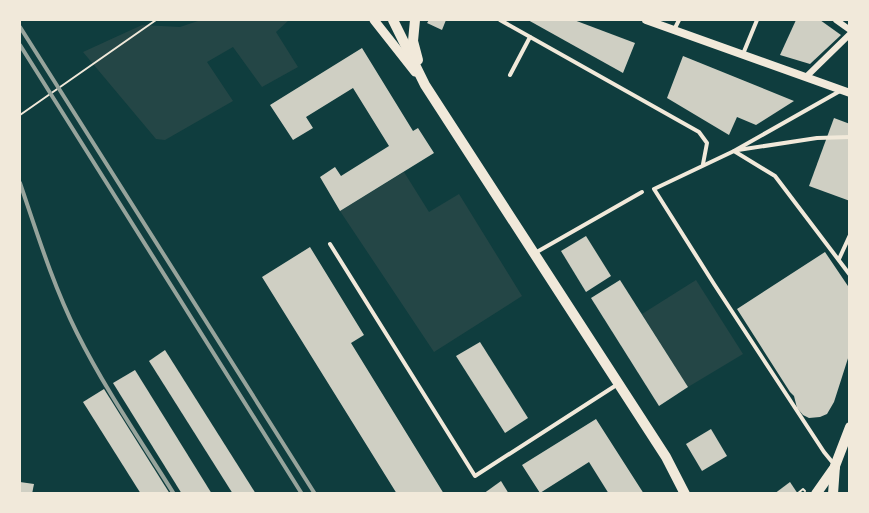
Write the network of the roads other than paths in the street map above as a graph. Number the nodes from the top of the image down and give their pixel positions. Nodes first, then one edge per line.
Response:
1 (374, 20) edge
2 (393, 20) edge
3 (415, 20) edge
4 (501, 20) edge
5 (646, 20) edge
6 (679, 20) edge
7 (758, 20) edge
8 (836, 20) edge
9 (674, 30) junction
10 (849, 32) edge
11 (530, 37) junction
12 (743, 54) junction
13 (510, 75) dead end
14 (806, 77) junction
15 (425, 85) junction
16 (845, 91) edge
17 (849, 137) edge
18 (734, 151) junction
19 (702, 165) junction
20 (642, 192) dead end
21 (849, 235) edge
22 (330, 244) dead end
23 (534, 253) junction
24 (838, 260) junction
25 (849, 275) edge
26 (619, 383) junction
27 (849, 427) edge
28 (666, 457) junction
29 (836, 466) junction
30 (685, 494) edge
31 (693, 494) edge
32 (816, 494) edge
33 (833, 494) edge

1 - 15 main road
2 - 15 main road
3 - 15 main road
4 - 11 lane
5 - 9 street
6 - 9 lane
7 - 12 lane
8 - 10 street
9 - 12 street
10 - 14 street
11 - 13 lane
11 - 19 lane
12 - 14 street
14 - 16 street
15 - 23 main road
16 - 18 lane
17 - 18 lane
18 - 19 lane
18 - 24 lane
19 - 29 lane
20 - 23 lane
21 - 24 lane
22 - 26 lane
23 - 26 main road
24 - 25 lane
26 - 28 main road
27 - 29 main road
28 - 30 main road
28 - 31 main road
29 - 32 main road
29 - 33 main road

